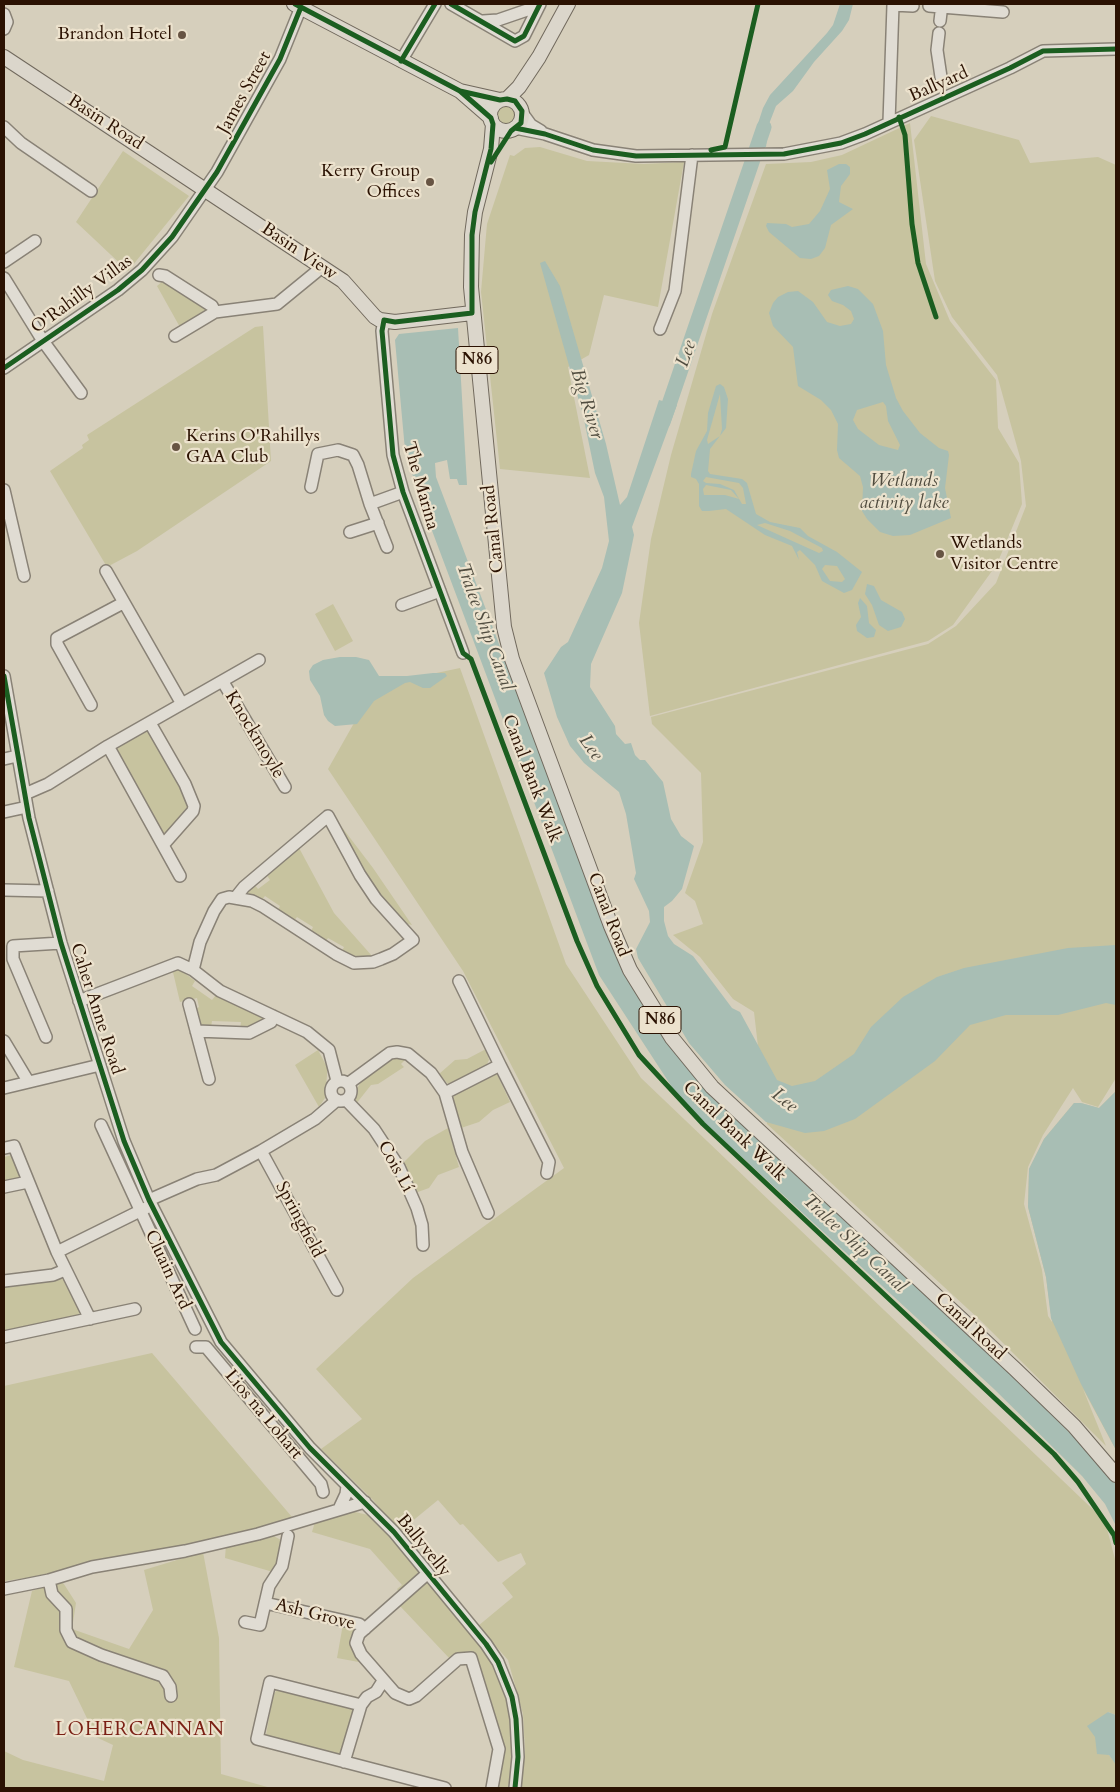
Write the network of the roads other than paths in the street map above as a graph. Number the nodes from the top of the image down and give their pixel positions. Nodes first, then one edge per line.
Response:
1 (435, 4) edge
2 (451, 4) edge
3 (568, 4) edge
4 (893, 4) edge
5 (539, 5) edge
6 (297, 6) edge
7 (913, 6) dead end
8 (929, 6) dead end
9 (942, 6) edge
10 (1003, 12) dead end
11 (4, 14) edge
12 (482, 21) junction
13 (4, 29) edge
14 (1116, 50) edge
15 (4, 59) edge
16 (401, 61) junction
17 (533, 65) junction
18 (941, 77) dead end
19 (460, 90) junction
20 (503, 99) junction
21 (522, 110) junction
22 (492, 121) junction
23 (889, 122) junction
24 (4, 127) edge
25 (513, 129) junction
26 (545, 134) junction
27 (692, 154) junction
28 (486, 173) junction
29 (206, 189) junction
30 (91, 191) dead end
31 (35, 241) dead end
32 (4, 262) edge
33 (321, 268) junction
34 (159, 275) dead end
35 (4, 278) edge
36 (215, 312) junction
37 (472, 313) junction
38 (384, 320) junction
39 (660, 329) dead end
40 (175, 336) dead end
41 (43, 342) junction
42 (4, 368) edge
43 (81, 393) dead end
44 (311, 487) dead end
45 (4, 490) edge
46 (404, 492) junction
47 (370, 504) junction
48 (378, 523) junction
49 (350, 532) dead end
50 (387, 547) dead end
51 (106, 571) dead end
52 (24, 576) dead end
53 (440, 591) junction
54 (123, 603) junction
55 (402, 605) dead end
56 (463, 653) dead end
57 (259, 660) dead end
58 (4, 676) edge
59 (223, 682) junction
60 (182, 704) junction
61 (91, 705) dead end
62 (150, 724) junction
63 (108, 746) junction
64 (17, 756) junction
65 (4, 758) edge
66 (285, 788) dead end
67 (25, 794) junction
68 (27, 807) junction
69 (4, 812) edge
70 (163, 845) junction
71 (180, 876) dead end
72 (4, 890) edge
73 (48, 891) junction
74 (236, 897) junction
75 (61, 943) junction
76 (193, 970) junction
77 (459, 981) dead end
78 (79, 1001) junction
79 (188, 1004) dead end
80 (273, 1016) junction
81 (196, 1032) junction
82 (46, 1037) dead end
83 (4, 1041) edge
84 (100, 1065) junction
85 (500, 1066) junction
86 (209, 1079) dead end
87 (28, 1081) junction
88 (337, 1081) junction
89 (349, 1083) junction
90 (4, 1088) edge
91 (445, 1093) junction
92 (342, 1100) junction
93 (101, 1125) dead end
94 (5, 1148) edge
95 (261, 1151) junction
96 (548, 1173) dead end
97 (28, 1182) junction
98 (4, 1187) edge
99 (150, 1202) junction
100 (139, 1211) junction
101 (488, 1213) dead end
102 (423, 1245) dead end
103 (56, 1252) junction
104 (65, 1270) junction
105 (4, 1281) edge
106 (337, 1290) dead end
107 (135, 1309) dead end
108 (90, 1319) junction
109 (195, 1329) dead end
110 (215, 1333) joint
111 (4, 1337) edge
112 (196, 1346) dead end
113 (272, 1402) junction
114 (261, 1412) junction
115 (1116, 1475) edge
116 (347, 1486) junction
117 (323, 1492) dead end
118 (365, 1502) junction
119 (339, 1509) junction
120 (288, 1536) dead end
121 (427, 1574) junction
122 (49, 1580) junction
123 (4, 1589) edge
124 (265, 1603) junction
125 (245, 1622) dead end
126 (365, 1628) junction
127 (384, 1681) junction
128 (171, 1696) dead end
129 (361, 1705) junction
130 (344, 1762) junction
131 (445, 1788) edge
132 (492, 1788) edge
133 (515, 1788) edge

1 - 16 street
2 - 12 street
3 - 17 main road, N86
4 - 7 street
4 - 23 street
5 - 12 street
5 - 12 street
6 - 16 main road
6 - 29 street, James Street
8 - 9 street
9 - 10 street
9 - 18 street
11 - 13 street
14 - 23 street, Ballyard
15 - 29 main road, Basin Road
16 - 19 main road
17 - 20 main road, N86
17 - 21 main road, N86
19 - 20 main road
19 - 22 main road
20 - 21 main road
20 - 22 main road, N86
21 - 25 main road, N86
21 - 26 street
22 - 25 main road
22 - 28 main road, N86
23 - 27 street, Ballyard
24 - 30 street
25 - 26 street
25 - 28 main road, N86
26 - 27 street
27 - 39 street
28 - 37 main road, Canal Road / N86
29 - 33 main road, Basin View
29 - 41 street, O'Rahilly Villas
31 - 32 street
33 - 36 street
33 - 38 main road, Basin View
34 - 36 street
35 - 41 street, O'Rahilly Villas
36 - 40 street
37 - 38 main road
37 - 115 main road, Canal Road / N86
38 - 46 street, The Marina
41 - 42 street, O'Rahilly Villas
41 - 43 street, O'Rahilly Villas
44 - 47 street
45 - 52 street
46 - 47 street, The Marina
46 - 53 street, The Marina
47 - 48 street
48 - 49 street
48 - 50 street
51 - 54 street
53 - 55 street
53 - 56 street, The Marina
54 - 60 street
54 - 61 street
57 - 59 street, Knockmoyle
58 - 64 street, Caher Anne Road
59 - 60 street, Knockmoyle
59 - 66 street, Knockmoyle
60 - 62 street, Knockmoyle
62 - 63 street, Knockmoyle
62 - 70 street
63 - 67 street, Knockmoyle
63 - 70 street
64 - 65 street
64 - 67 street, Caher Anne Road
67 - 68 street, Caher Anne Road
68 - 69 street
68 - 73 street, Caher Anne Road
70 - 71 street
72 - 73 street
73 - 75 street, Caher Anne Road
74 - 74 street
74 - 76 street
75 - 78 street, Caher Anne Road
75 - 82 street
76 - 78 street
76 - 80 street
77 - 85 street
78 - 84 street, Caher Anne Road
79 - 81 street
80 - 81 street
80 - 88 street
81 - 86 street
83 - 87 street
84 - 87 street
84 - 99 street, Caher Anne Road
85 - 91 street
85 - 96 street
87 - 90 street
88 - 89 street
88 - 92 street
89 - 91 street
89 - 92 street
91 - 101 street
92 - 95 street, Cluain Ard
92 - 102 street, Cois Lí
93 - 100 street, Cluain Ard
94 - 97 street
95 - 99 street, Cluain Ard
95 - 106 street, Springfield
97 - 98 street
97 - 103 street
99 - 100 street, Cluain Ard
99 - 110 street, Caher Anne Road
100 - 103 street, Cluain Ard
100 - 109 street, Cluain Ard
103 - 104 street
104 - 105 street
104 - 108 street
107 - 108 street
108 - 111 street
110 - 113 street, Ballyvelly
112 - 114 street, Lios na Lohart
113 - 114 street
113 - 116 street, Ballyvelly
114 - 117 street, Lios na Lohart
116 - 118 street, Ballyvelly
116 - 119 street
118 - 119 street
118 - 121 street, Ballyvelly
119 - 122 street
120 - 124 street, Ash Grove
121 - 126 street, Ash Grove
121 - 133 street, Ballyvelly
122 - 123 street
122 - 128 street
124 - 125 street, Ash Grove
124 - 126 street, Ash Grove
126 - 127 street, Ash Grove
127 - 129 street
127 - 132 street, Ash Grove
129 - 130 street
129 - 130 street
130 - 131 street

